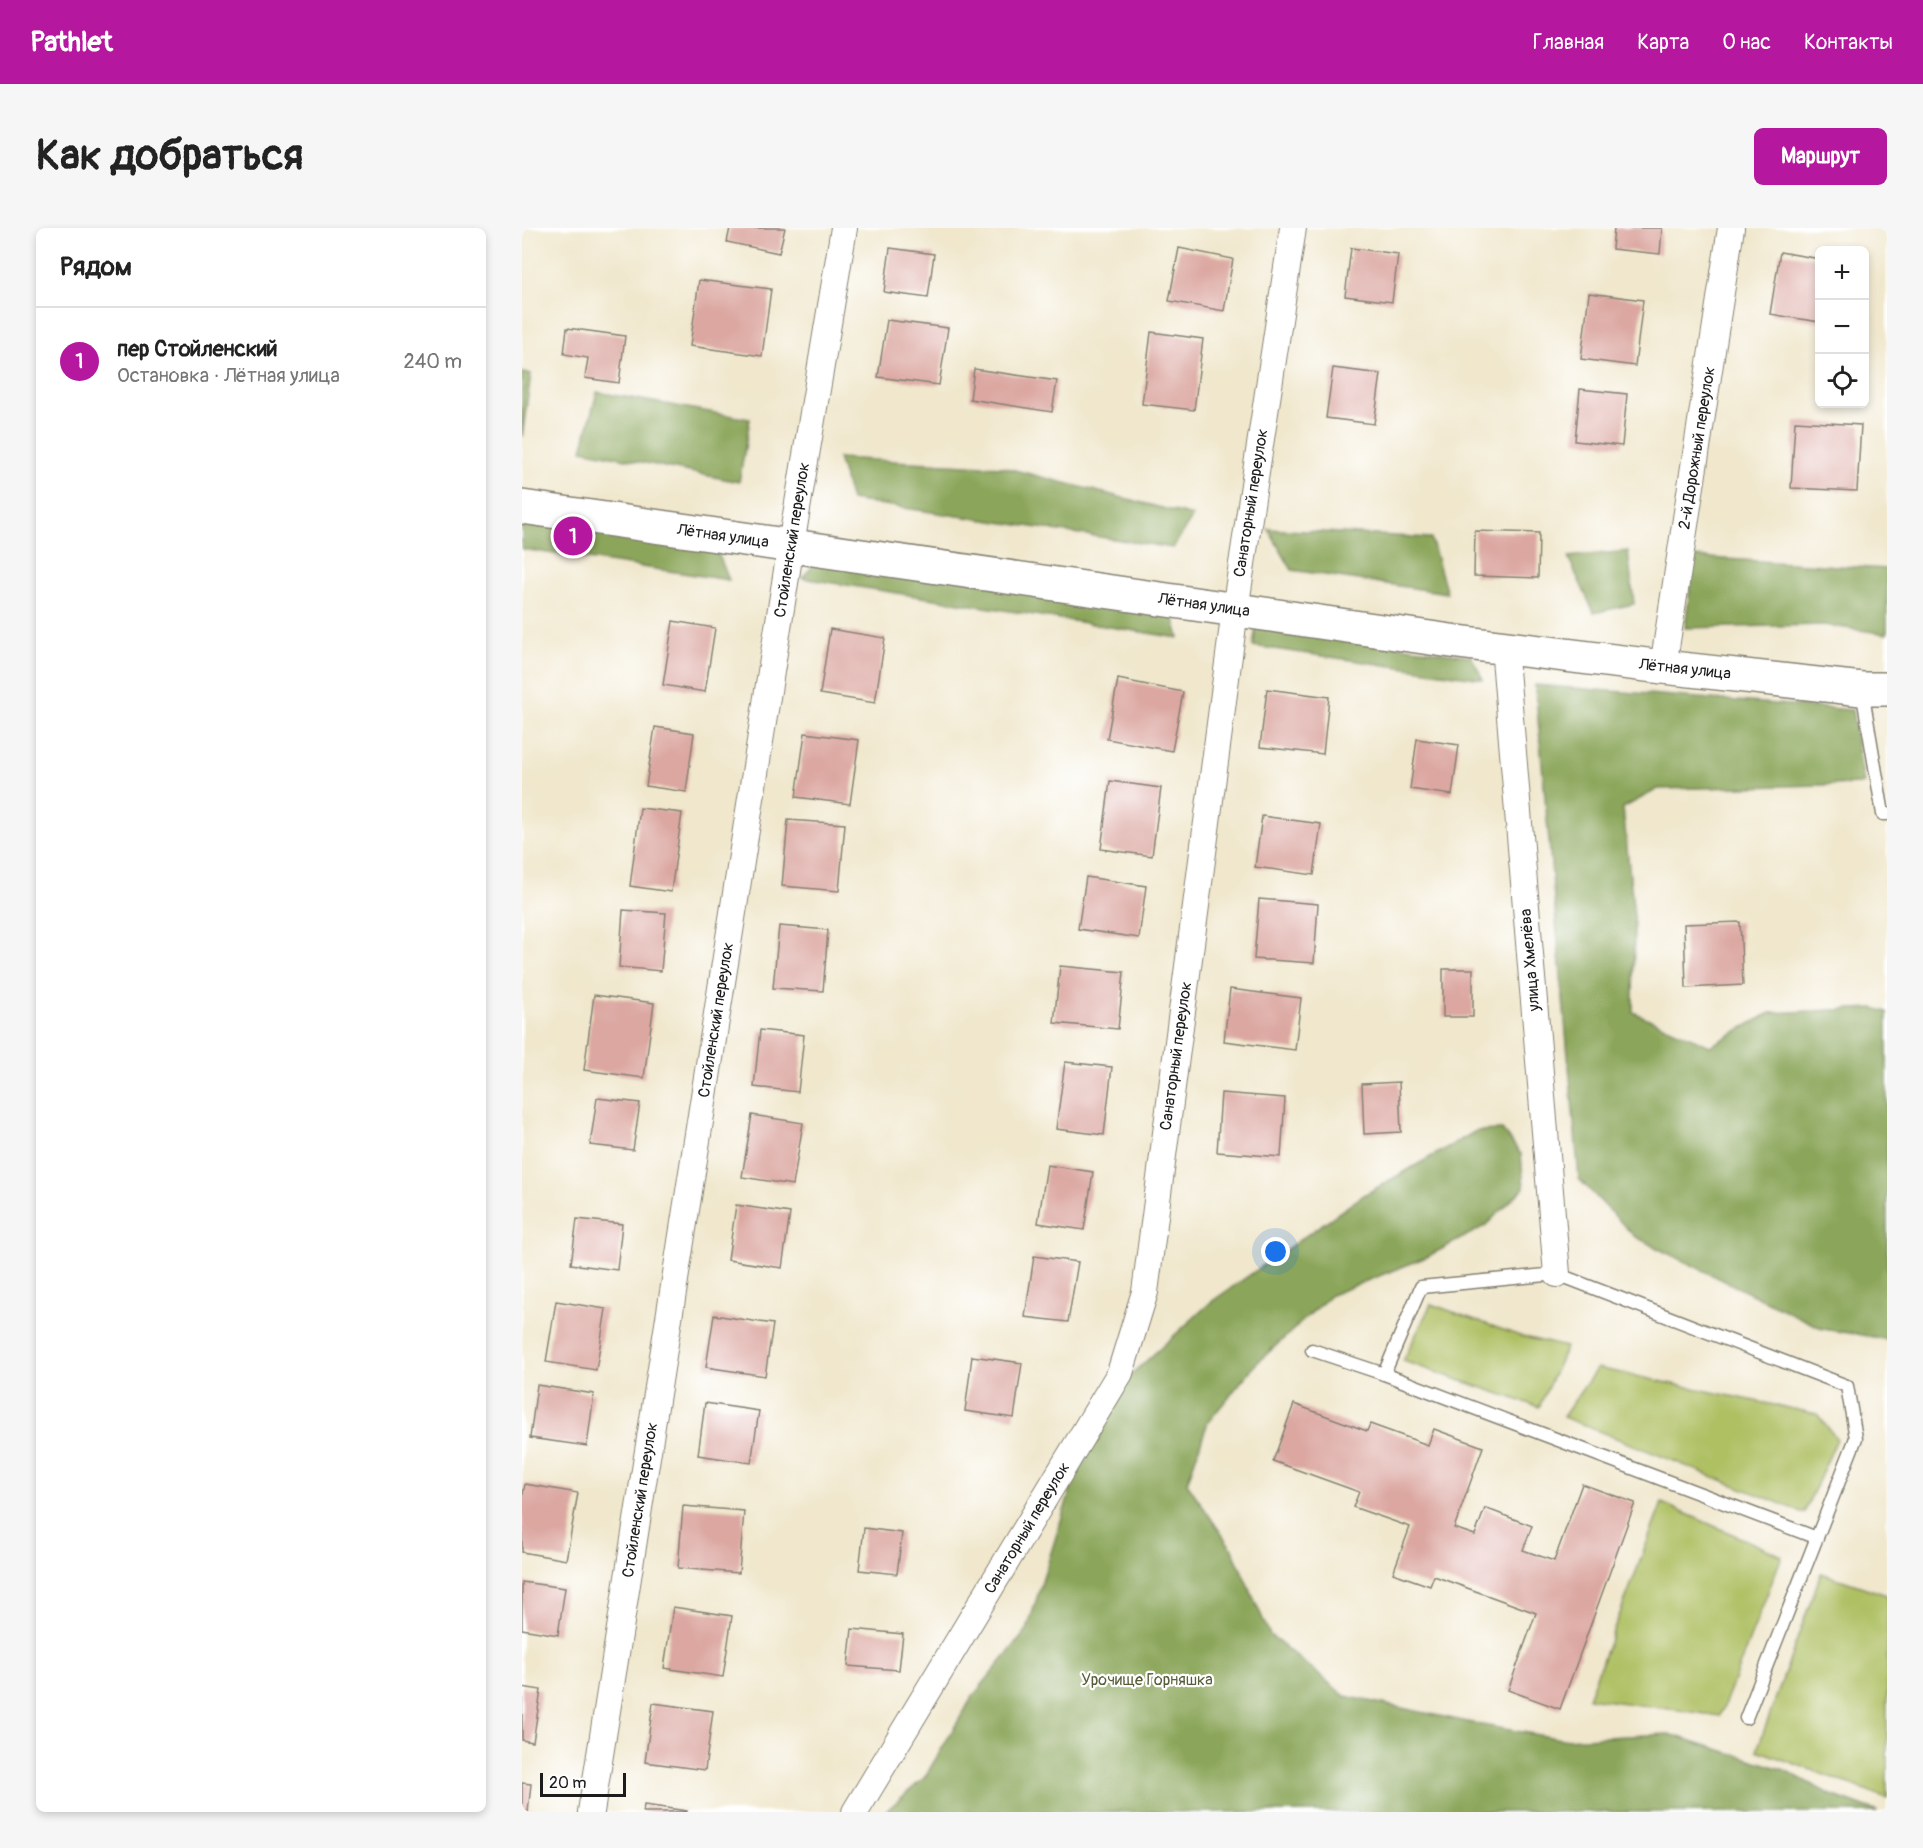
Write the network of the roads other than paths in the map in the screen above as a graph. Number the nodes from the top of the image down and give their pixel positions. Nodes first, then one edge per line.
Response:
1 (844, 228) edge
2 (1293, 228) edge
3 (1731, 228) edge
4 (522, 507) edge
5 (791, 545) junction
6 (1235, 610) junction
7 (1504, 646) junction
8 (1663, 667) junction
9 (1875, 689) edge
10 (1887, 814) edge
11 (1557, 1274) junction
12 (1312, 1350) dead end
13 (1384, 1374) junction
14 (1817, 1538) junction
15 (1746, 1718) dead end
16 (591, 1812) edge
17 (855, 1812) edge

1 - 5 street, Стойленский переулок
2 - 6 street, Санаторный переулок
3 - 8 street, 2-й Дорожный переулок
4 - 5 street, Лётная улица
5 - 6 street, Лётная улица
5 - 16 street, Стойленский переулок
6 - 7 street, Лётная улица
6 - 17 street, Санаторный переулок
7 - 8 street, Лётная улица
7 - 11 street, улица Хмелёва
8 - 9 street, Лётная улица
9 - 10 lane
11 - 13 lane
11 - 14 lane
12 - 13 lane
13 - 14 lane
14 - 15 lane

